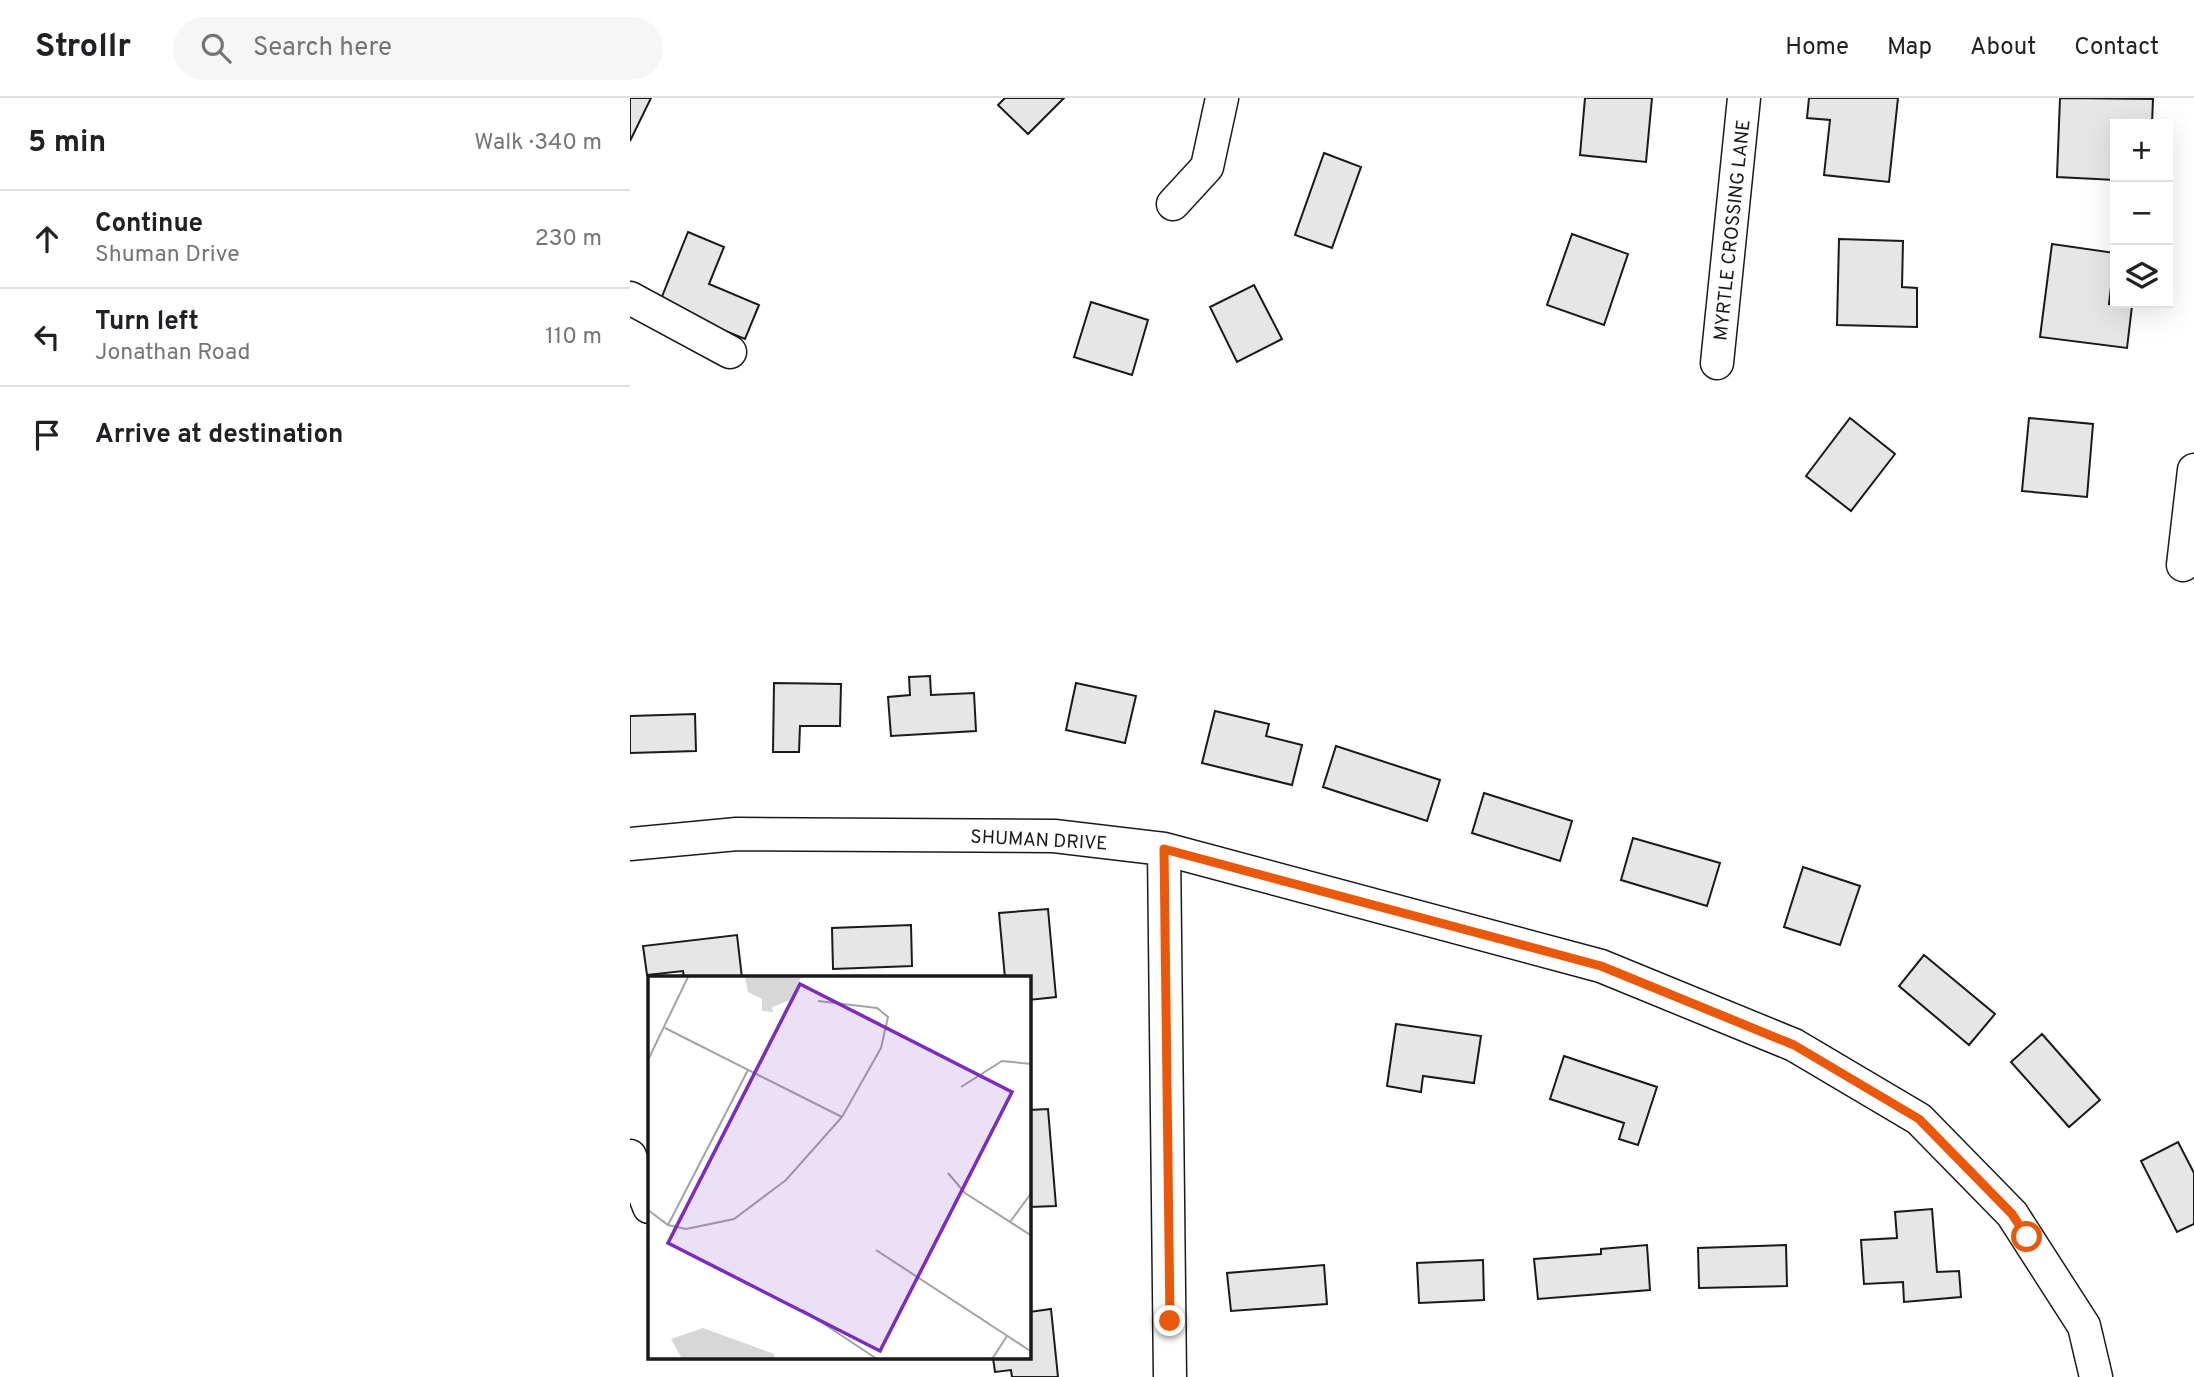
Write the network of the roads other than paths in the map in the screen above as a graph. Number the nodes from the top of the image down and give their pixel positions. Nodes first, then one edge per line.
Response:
1 (1222, 98) edge
2 (1744, 98) edge
3 (1173, 204) dead end
4 (630, 298) edge
5 (730, 352) dead end
6 (1717, 363) dead end
7 (2194, 470) edge
8 (2183, 565) dead end
9 (630, 844) edge
10 (1164, 849) junction
11 (630, 1156) edge
12 (648, 1204) edge
13 (1170, 1377) edge
14 (2096, 1377) edge

1 - 3 street
2 - 6 street, MYRTLE CROSSING LANE
4 - 5 street
7 - 8 street
9 - 10 street, SHUMAN DRIVE
10 - 13 street
10 - 14 street, SHUMAN DRIVE
11 - 12 street

